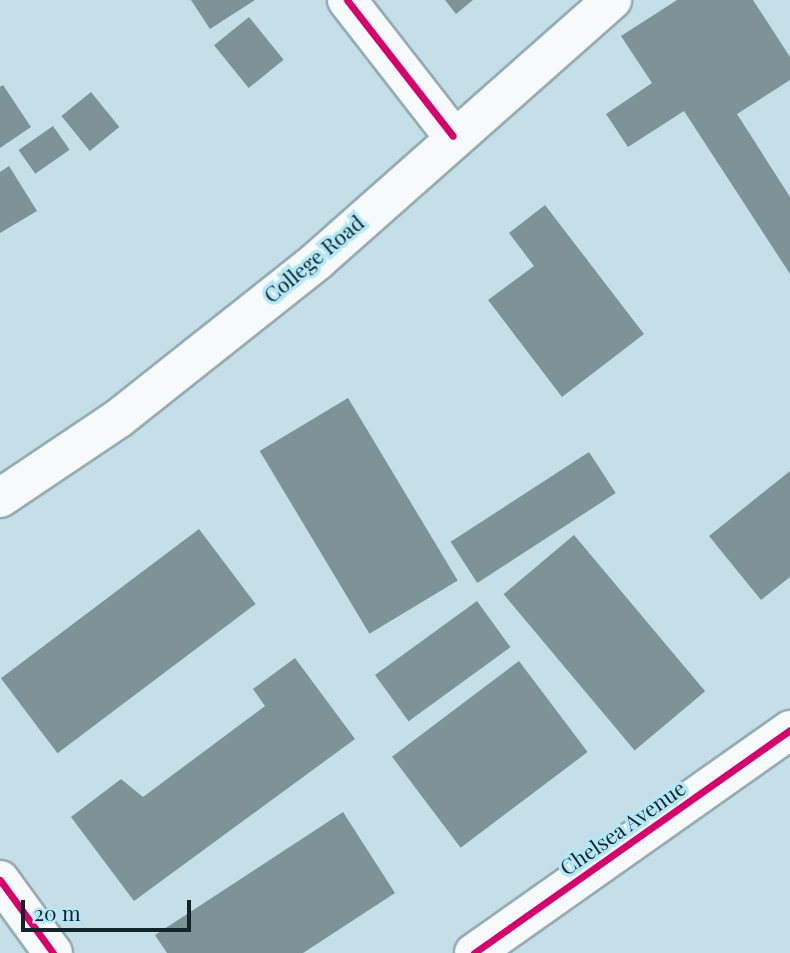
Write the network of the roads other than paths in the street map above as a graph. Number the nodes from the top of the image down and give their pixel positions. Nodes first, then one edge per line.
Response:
1 (347, 0) edge
2 (612, 0) edge
3 (453, 136) junction
4 (0, 498) edge
5 (790, 730) edge
6 (0, 880) edge
7 (53, 953) edge
8 (474, 953) edge

1 - 3 main road
2 - 3 main road, College Road
3 - 4 main road, College Road
5 - 8 main road, Chelsea Avenue
6 - 7 main road

